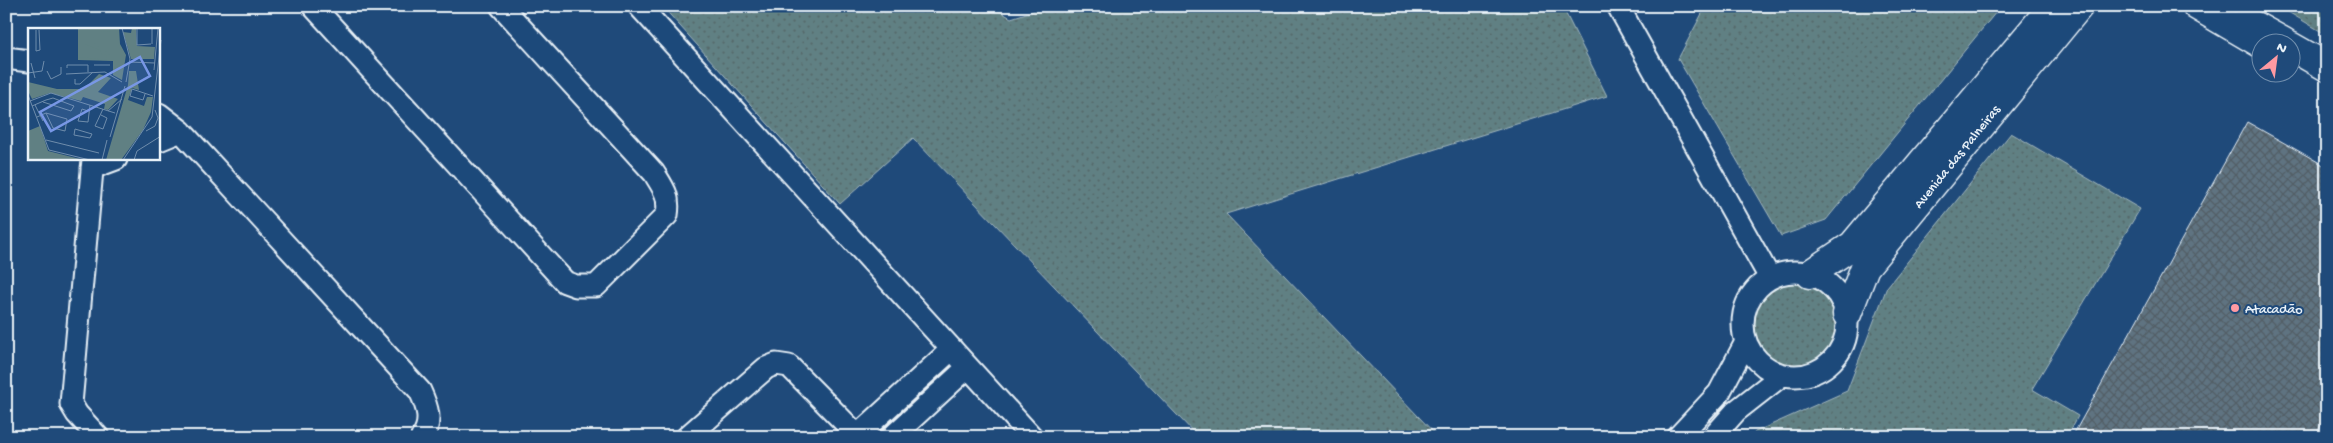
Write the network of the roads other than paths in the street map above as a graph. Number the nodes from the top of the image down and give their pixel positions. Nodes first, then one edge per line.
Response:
1 (313, 6) edge
2 (501, 6) edge
3 (639, 6) edge
4 (1618, 6) edge
5 (2053, 6) edge
6 (2079, 6) edge
7 (2196, 6) edge
8 (2221, 6) edge
9 (2266, 32) edge
10 (2250, 37) edge
11 (2300, 52) edge
12 (6, 58) edge
13 (28, 61) edge
14 (2300, 66) edge
15 (2327, 67) edge
16 (2327, 81) edge
17 (160, 115) edge
18 (181, 131) junction
19 (160, 140) edge
20 (110, 160) edge
21 (93, 163) edge
22 (1810, 274) junction
23 (1770, 278) junction
24 (1847, 314) junction
25 (1746, 342) junction
26 (952, 349) junction
27 (968, 367) junction
28 (1782, 375) junction
29 (859, 436) edge
30 (98, 437) edge
31 (422, 437) edge
32 (688, 437) edge
33 (892, 437) edge
34 (1032, 437) edge
35 (1678, 437) edge
36 (1713, 437) edge

1 - 2 street
3 - 26 street
4 - 23 street
5 - 22 street, Avenida das Palneiras
6 - 24 street, Avenida das Palneiras
7 - 10 street
8 - 9 street
11 - 15 street
12 - 13 street
14 - 16 street
17 - 18 street
18 - 19 street
18 - 31 street
20 - 21 street
21 - 30 street
22 - 23 street
22 - 24 street
23 - 25 street
24 - 28 street
25 - 28 street
25 - 35 street
26 - 27 street
26 - 29 street
27 - 33 street
27 - 34 street
28 - 36 street
29 - 32 street

